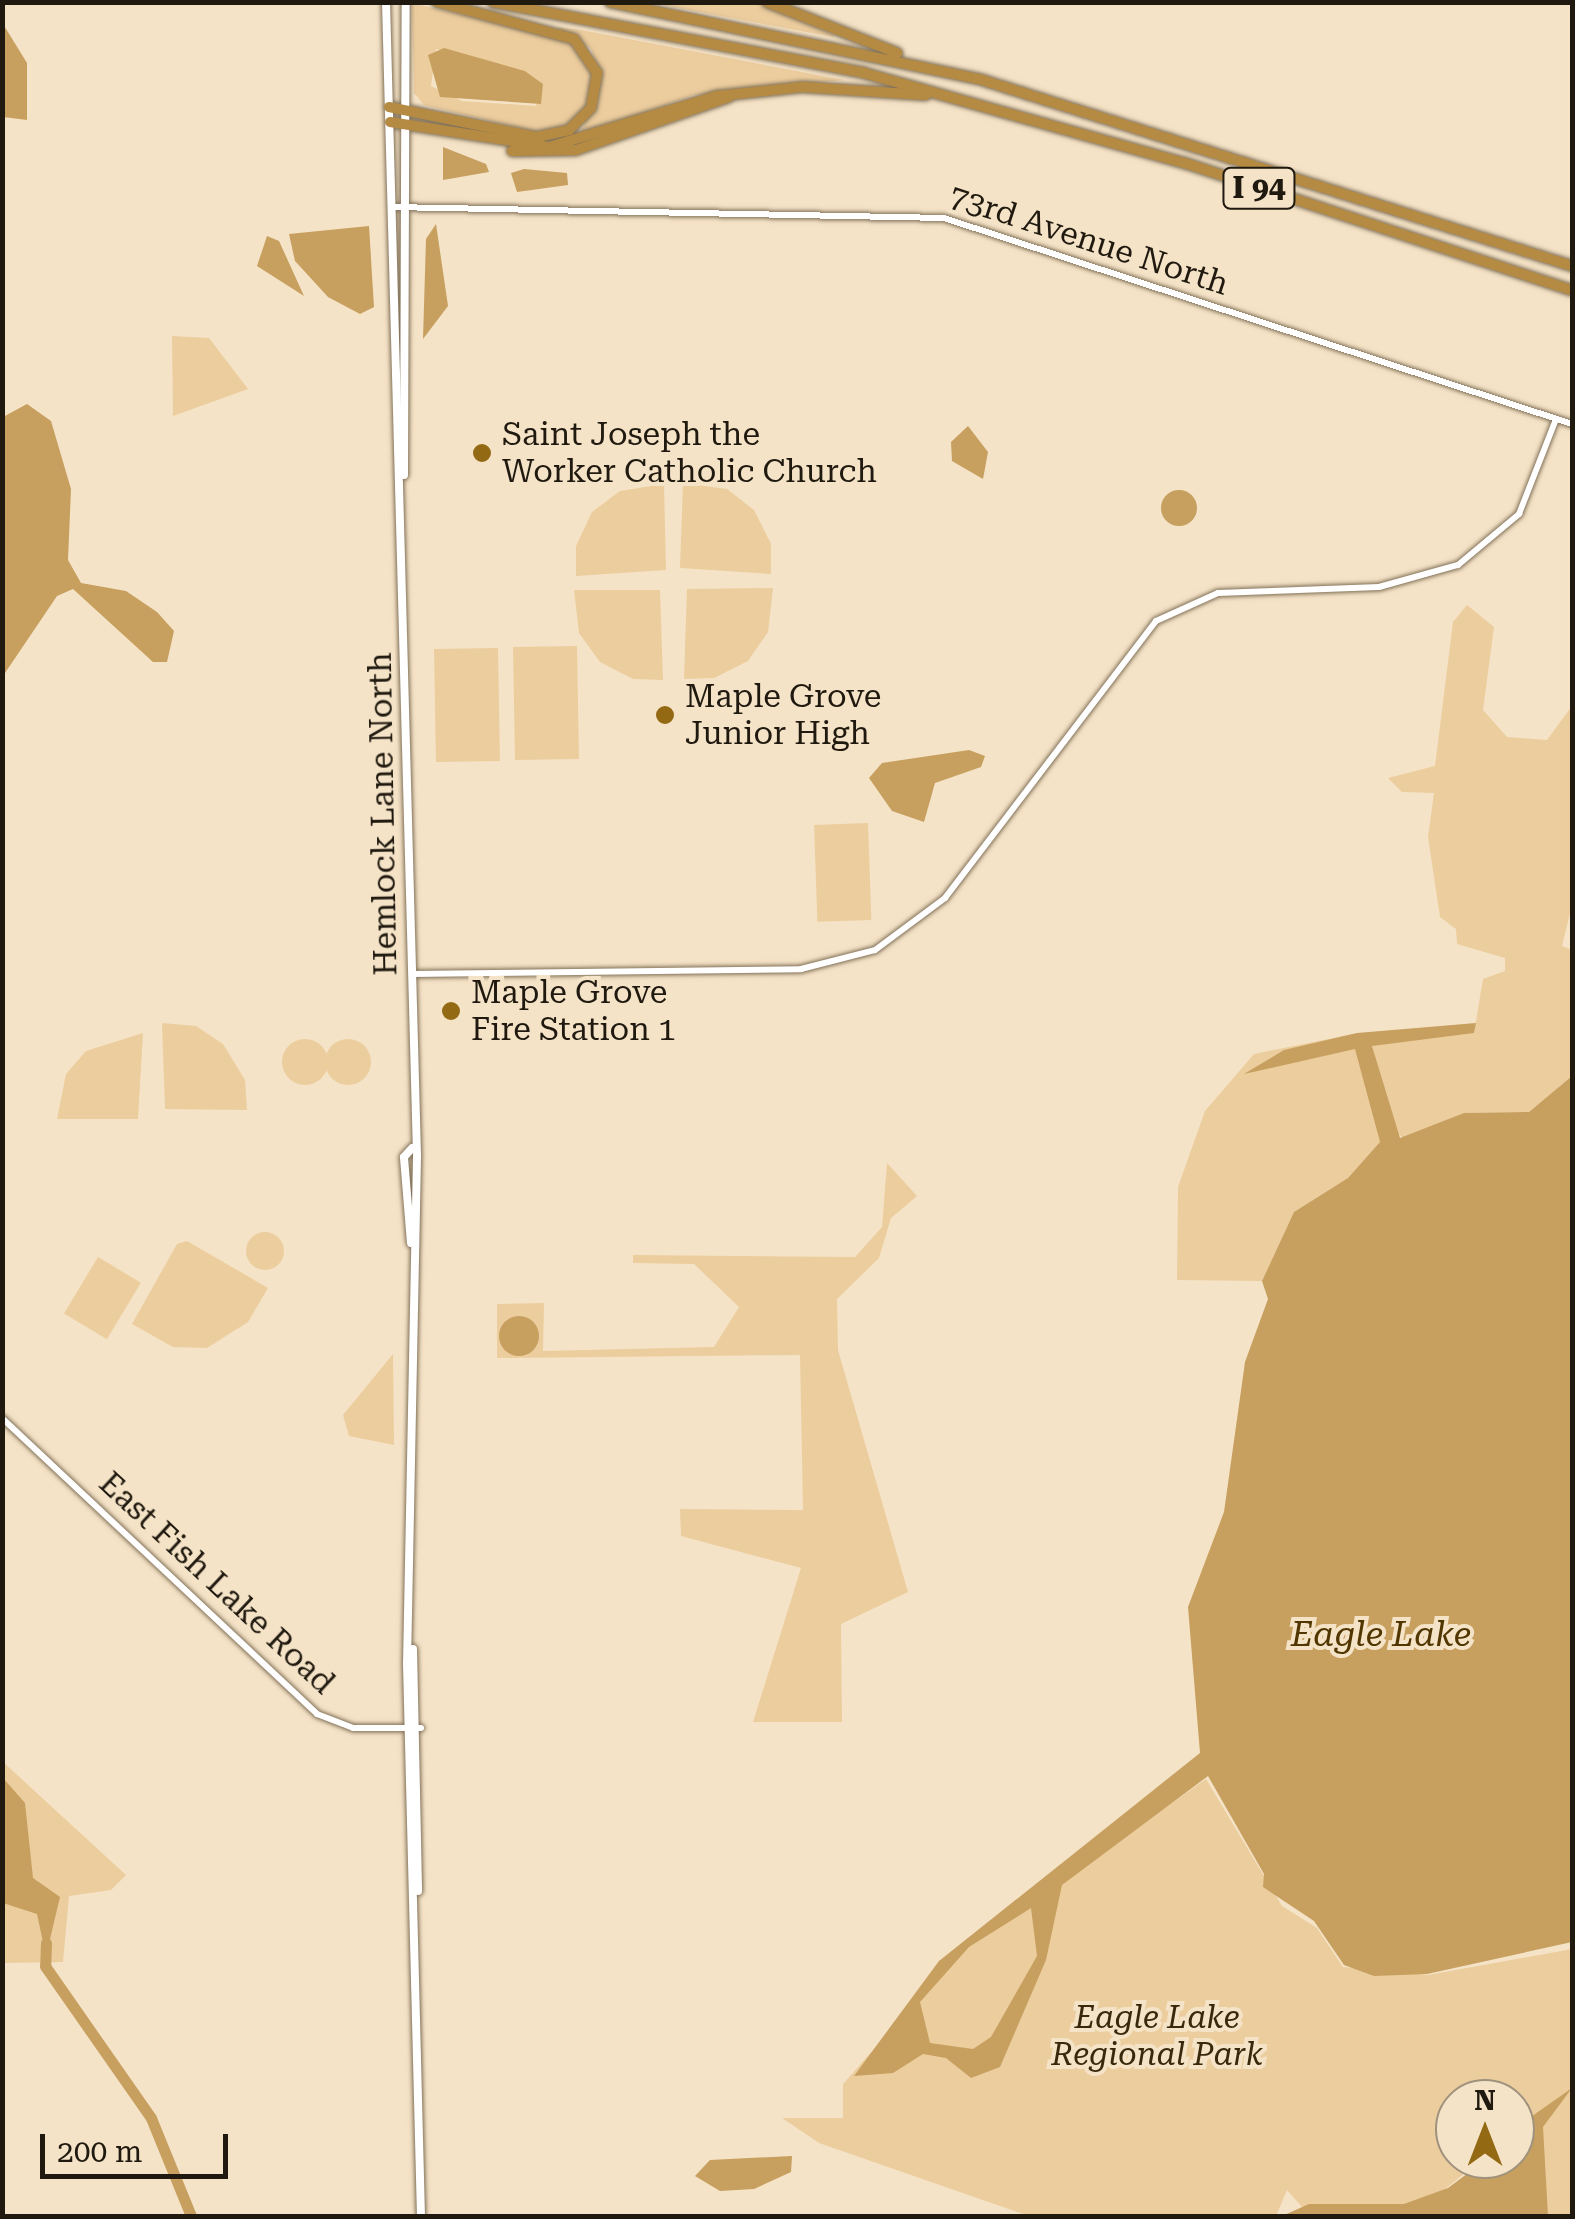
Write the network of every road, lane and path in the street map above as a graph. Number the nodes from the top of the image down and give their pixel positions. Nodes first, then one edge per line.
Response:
1 (386, 2) edge
2 (406, 2) edge
3 (437, 2) edge
4 (493, 2) edge
5 (610, 2) edge
6 (767, 2) edge
7 (979, 79) junction
8 (942, 94) junction
9 (389, 107) junction
10 (410, 107) junction
11 (390, 122) junction
12 (410, 122) junction
13 (392, 207) junction
14 (412, 207) junction
15 (1572, 266) edge
16 (1572, 290) edge
17 (1556, 419) junction
18 (1572, 424) edge
19 (403, 480) junction
20 (410, 974) junction
21 (2, 1418) edge
22 (412, 1649) junction
23 (408, 1728) junction
24 (421, 1728) junction
25 (418, 1891) junction
26 (421, 2216) edge

1 - 9 main road, Hemlock Lane North
2 - 10 main road, Hemlock Lane North
3 - 10 highway
4 - 8 highway, I 94
5 - 7 highway, I 94
6 - 7 highway
7 - 15 highway, I 94
8 - 12 highway
8 - 16 highway, I 94
9 - 10 highway
9 - 11 main road, Hemlock Lane North
10 - 12 main road, Hemlock Lane North
11 - 12 highway
11 - 13 main road, Hemlock Lane North
12 - 14 main road, Hemlock Lane North
13 - 14 street, 73rd Avenue North
13 - 19 main road, Hemlock Lane North
14 - 17 street, 73rd Avenue North
14 - 19 main road, Hemlock Lane North
17 - 18 street, 73rd Avenue North
17 - 20 street
19 - 20 main road, Hemlock Lane North
20 - 22 main road, Hemlock Lane North
21 - 23 street, East Fish Lake Road
22 - 23 main road, Hemlock Lane North
22 - 24 main road, Hemlock Lane North
23 - 24 street, East Fish Lake Road
23 - 25 main road, Hemlock Lane North
24 - 25 main road, Hemlock Lane North
25 - 26 main road, Hemlock Lane North

